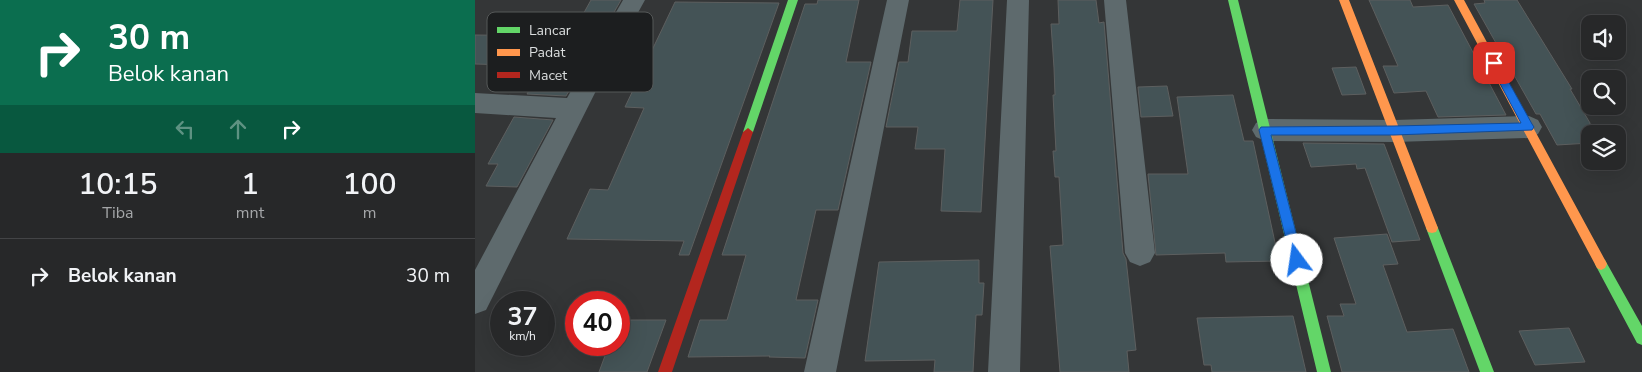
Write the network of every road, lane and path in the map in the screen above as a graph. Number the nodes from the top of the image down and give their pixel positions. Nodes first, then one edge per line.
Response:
1 (634, 0) edge
2 (793, 0) edge
3 (898, 0) edge
4 (1018, 0) edge
5 (1115, 0) edge
6 (1233, 0) edge
7 (1344, 0) edge
8 (1459, 0) edge
9 (627, 12) edge
10 (583, 92) edge
11 (475, 103) edge
12 (574, 109) junction
13 (1529, 127) junction
14 (1265, 130) junction
15 (1394, 131) junction
16 (1140, 253) dead end
17 (475, 300) edge
18 (1642, 339) edge
19 (665, 372) edge
20 (820, 372) edge
21 (1004, 372) edge
22 (1324, 372) edge
23 (1487, 372) edge

1 - 9 street
2 - 19 street
3 - 20 street
4 - 21 street
5 - 16 street
6 - 14 street
7 - 15 street
8 - 13 street
10 - 12 street
11 - 12 street
12 - 17 street
13 - 15 street
13 - 18 street
14 - 15 street
14 - 22 street
15 - 23 street

